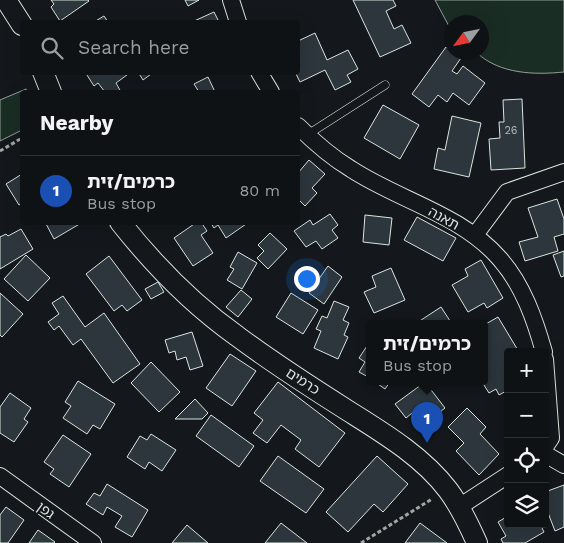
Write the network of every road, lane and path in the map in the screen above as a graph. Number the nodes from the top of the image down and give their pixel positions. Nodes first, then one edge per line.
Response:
1 (6, 0) edge
2 (231, 0) edge
3 (237, 20) edge
4 (20, 22) edge
5 (44, 75) edge
6 (261, 75) edge
7 (385, 85) dead end
8 (50, 90) edge
9 (270, 90) edge
10 (302, 131) edge
11 (20, 139) edge
12 (0, 151) edge
13 (564, 172) edge
14 (122, 225) edge
15 (475, 235) junction
16 (543, 348) edge
17 (548, 393) edge
18 (549, 442) edge
19 (549, 456) edge
20 (564, 465) edge
21 (0, 476) edge
22 (504, 478) edge
23 (448, 489) junction
24 (459, 507) junction
25 (93, 543) edge
26 (360, 543) edge
27 (478, 543) edge

1 - 4 street
2 - 3 street
5 - 8 street
6 - 9 street
7 - 10 lane
10 - 15 street, תאנה
11 - 12 path
13 - 15 street
14 - 23 street, כרמים
15 - 16 street, תאנה
17 - 18 street
19 - 20 street
21 - 25 street, גפן
22 - 24 street
23 - 24 street, כרמים
23 - 26 path
24 - 27 street, כרמים

